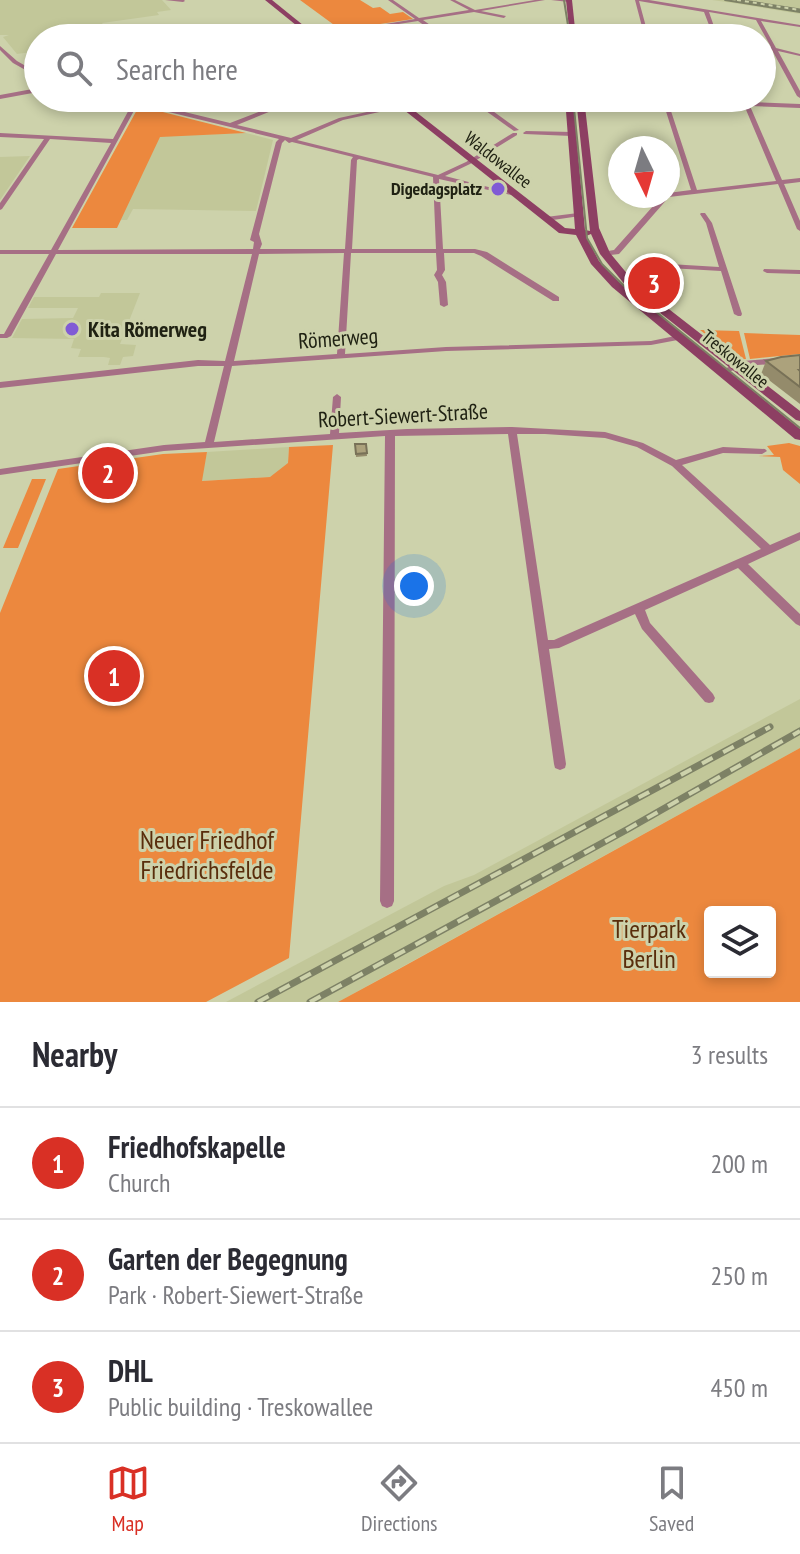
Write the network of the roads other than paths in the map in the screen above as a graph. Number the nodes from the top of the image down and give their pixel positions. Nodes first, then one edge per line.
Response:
1 (167, 0) edge
2 (182, 0) edge
3 (268, 0) edge
4 (390, 0) edge
5 (452, 0) edge
6 (543, 0) edge
7 (553, 0) edge
8 (560, 0) edge
9 (569, 0) edge
10 (639, 0) edge
11 (189, 6) dead end
12 (492, 8) junction
13 (474, 11) junction
14 (706, 11) junction
15 (504, 17) junction
16 (421, 19) junction
17 (758, 19) junction
18 (298, 24) edge
19 (392, 24) edge
20 (428, 24) edge
21 (507, 24) edge
22 (563, 24) edge
23 (572, 24) edge
24 (644, 24) edge
25 (711, 24) edge
26 (761, 24) edge
27 (800, 26) edge
28 (0, 47) edge
29 (776, 47) edge
30 (776, 53) edge
31 (800, 55) edge
32 (24, 67) edge
33 (24, 93) edge
34 (800, 96) edge
35 (0, 97) edge
36 (776, 104) edge
37 (800, 106) edge
38 (131, 112) edge
39 (174, 112) edge
40 (261, 112) edge
41 (371, 112) edge
42 (411, 112) edge
43 (489, 112) edge
44 (570, 112) edge
45 (582, 112) edge
46 (669, 112) edge
47 (749, 112) edge
48 (229, 126) junction
49 (515, 132) junction
50 (572, 134) junction
51 (0, 135) edge
52 (48, 138) junction
53 (286, 140) junction
54 (115, 141) junction
55 (356, 158) junction
56 (472, 160) junction
57 (436, 178) junction
58 (800, 180) edge
59 (780, 182) junction
60 (691, 192) junction
61 (680, 193) edge
62 (518, 196) junction
63 (0, 208) edge
64 (655, 208) edge
65 (703, 214) dead end
66 (578, 215) junction
67 (546, 219) junction
68 (800, 229) edge
69 (580, 233) junction
70 (596, 234) junction
71 (254, 250) junction
72 (347, 251) junction
73 (440, 251) junction
74 (0, 252) edge
75 (53, 252) junction
76 (605, 254) junction
77 (669, 266) dead end
78 (723, 269) junction
79 (767, 271) dead end
80 (800, 272) edge
81 (556, 299) dead end
82 (444, 305) dead end
83 (738, 314) dead end
84 (4, 336) edge
85 (680, 337) junction
86 (341, 356) junction
87 (800, 359) edge
88 (227, 364) junction
89 (735, 367) junction
90 (721, 372) junction
91 (0, 385) edge
92 (337, 397) dead end
93 (800, 417) edge
94 (512, 430) junction
95 (390, 433) junction
96 (800, 436) edge
97 (334, 438) junction
98 (209, 445) junction
99 (762, 451) dead end
100 (675, 464) junction
101 (1, 474) edge
102 (800, 536) edge
103 (769, 550) junction
104 (740, 563) junction
105 (638, 608) junction
106 (800, 621) edge
107 (543, 644) junction
108 (709, 698) dead end
109 (560, 764) dead end
110 (387, 901) dead end

1 - 2 street
2 - 11 street
3 - 18 main road
4 - 16 street
5 - 13 street
6 - 12 street
7 - 8 street
8 - 9 street
8 - 22 main road
9 - 23 main road
10 - 14 street
10 - 24 street
12 - 13 street
12 - 15 street
13 - 15 street
13 - 16 street
14 - 17 street
14 - 25 street
15 - 21 street
16 - 19 street
16 - 20 street
17 - 26 street
17 - 27 street
28 - 32 street
29 - 31 street
30 - 34 street
33 - 35 street
36 - 37 street
38 - 54 street
39 - 48 street
40 - 48 street
41 - 53 street
42 - 56 main road, Waldowallee
43 - 49 street
44 - 50 main road, Treskowallee
45 - 70 main road, Treskowallee
46 - 60 street
47 - 59 street
48 - 53 street
49 - 50 street
49 - 56 street
50 - 66 main road, Treskowallee
51 - 52 street
52 - 54 street
52 - 63 street
53 - 55 street
53 - 71 street
54 - 75 street
55 - 57 street
55 - 72 street
56 - 57 street
56 - 62 main road, Waldowallee
57 - 62 street
57 - 73 street
58 - 59 street
59 - 60 street
59 - 68 street
60 - 61 street
62 - 67 main road, Waldowallee
64 - 76 street
65 - 78 street
66 - 67 street
66 - 69 main road, Treskowallee
67 - 69 main road, Waldowallee
69 - 70 main road, Waldowallee
69 - 85 main road, Treskowallee
70 - 76 main road, Treskowallee
71 - 72 street
71 - 75 street
71 - 88 street
72 - 73 street
72 - 86 street
73 - 81 street
73 - 82 street
74 - 75 street
75 - 84 street
76 - 89 main road, Treskowallee
77 - 78 street
78 - 83 street
79 - 80 street
85 - 86 street, Römerweg
85 - 90 main road, Treskowallee
86 - 88 street, Römerweg
87 - 89 street
88 - 91 street, Römerweg
88 - 98 street
89 - 90 street
89 - 93 main road, Treskowallee
90 - 96 main road, Treskowallee
92 - 97 street
94 - 95 street, Robert-Siewert-Straße
94 - 100 street, Robert-Siewert-Straße
94 - 107 street
95 - 97 street, Robert-Siewert-Straße
95 - 110 street
97 - 98 street, Robert-Siewert-Straße
98 - 101 street, Robert-Siewert-Straße
99 - 100 street
100 - 103 street, Robert-Siewert-Straße
102 - 103 street
103 - 104 street
104 - 105 street
104 - 106 street
105 - 107 street
105 - 108 street
107 - 109 street

